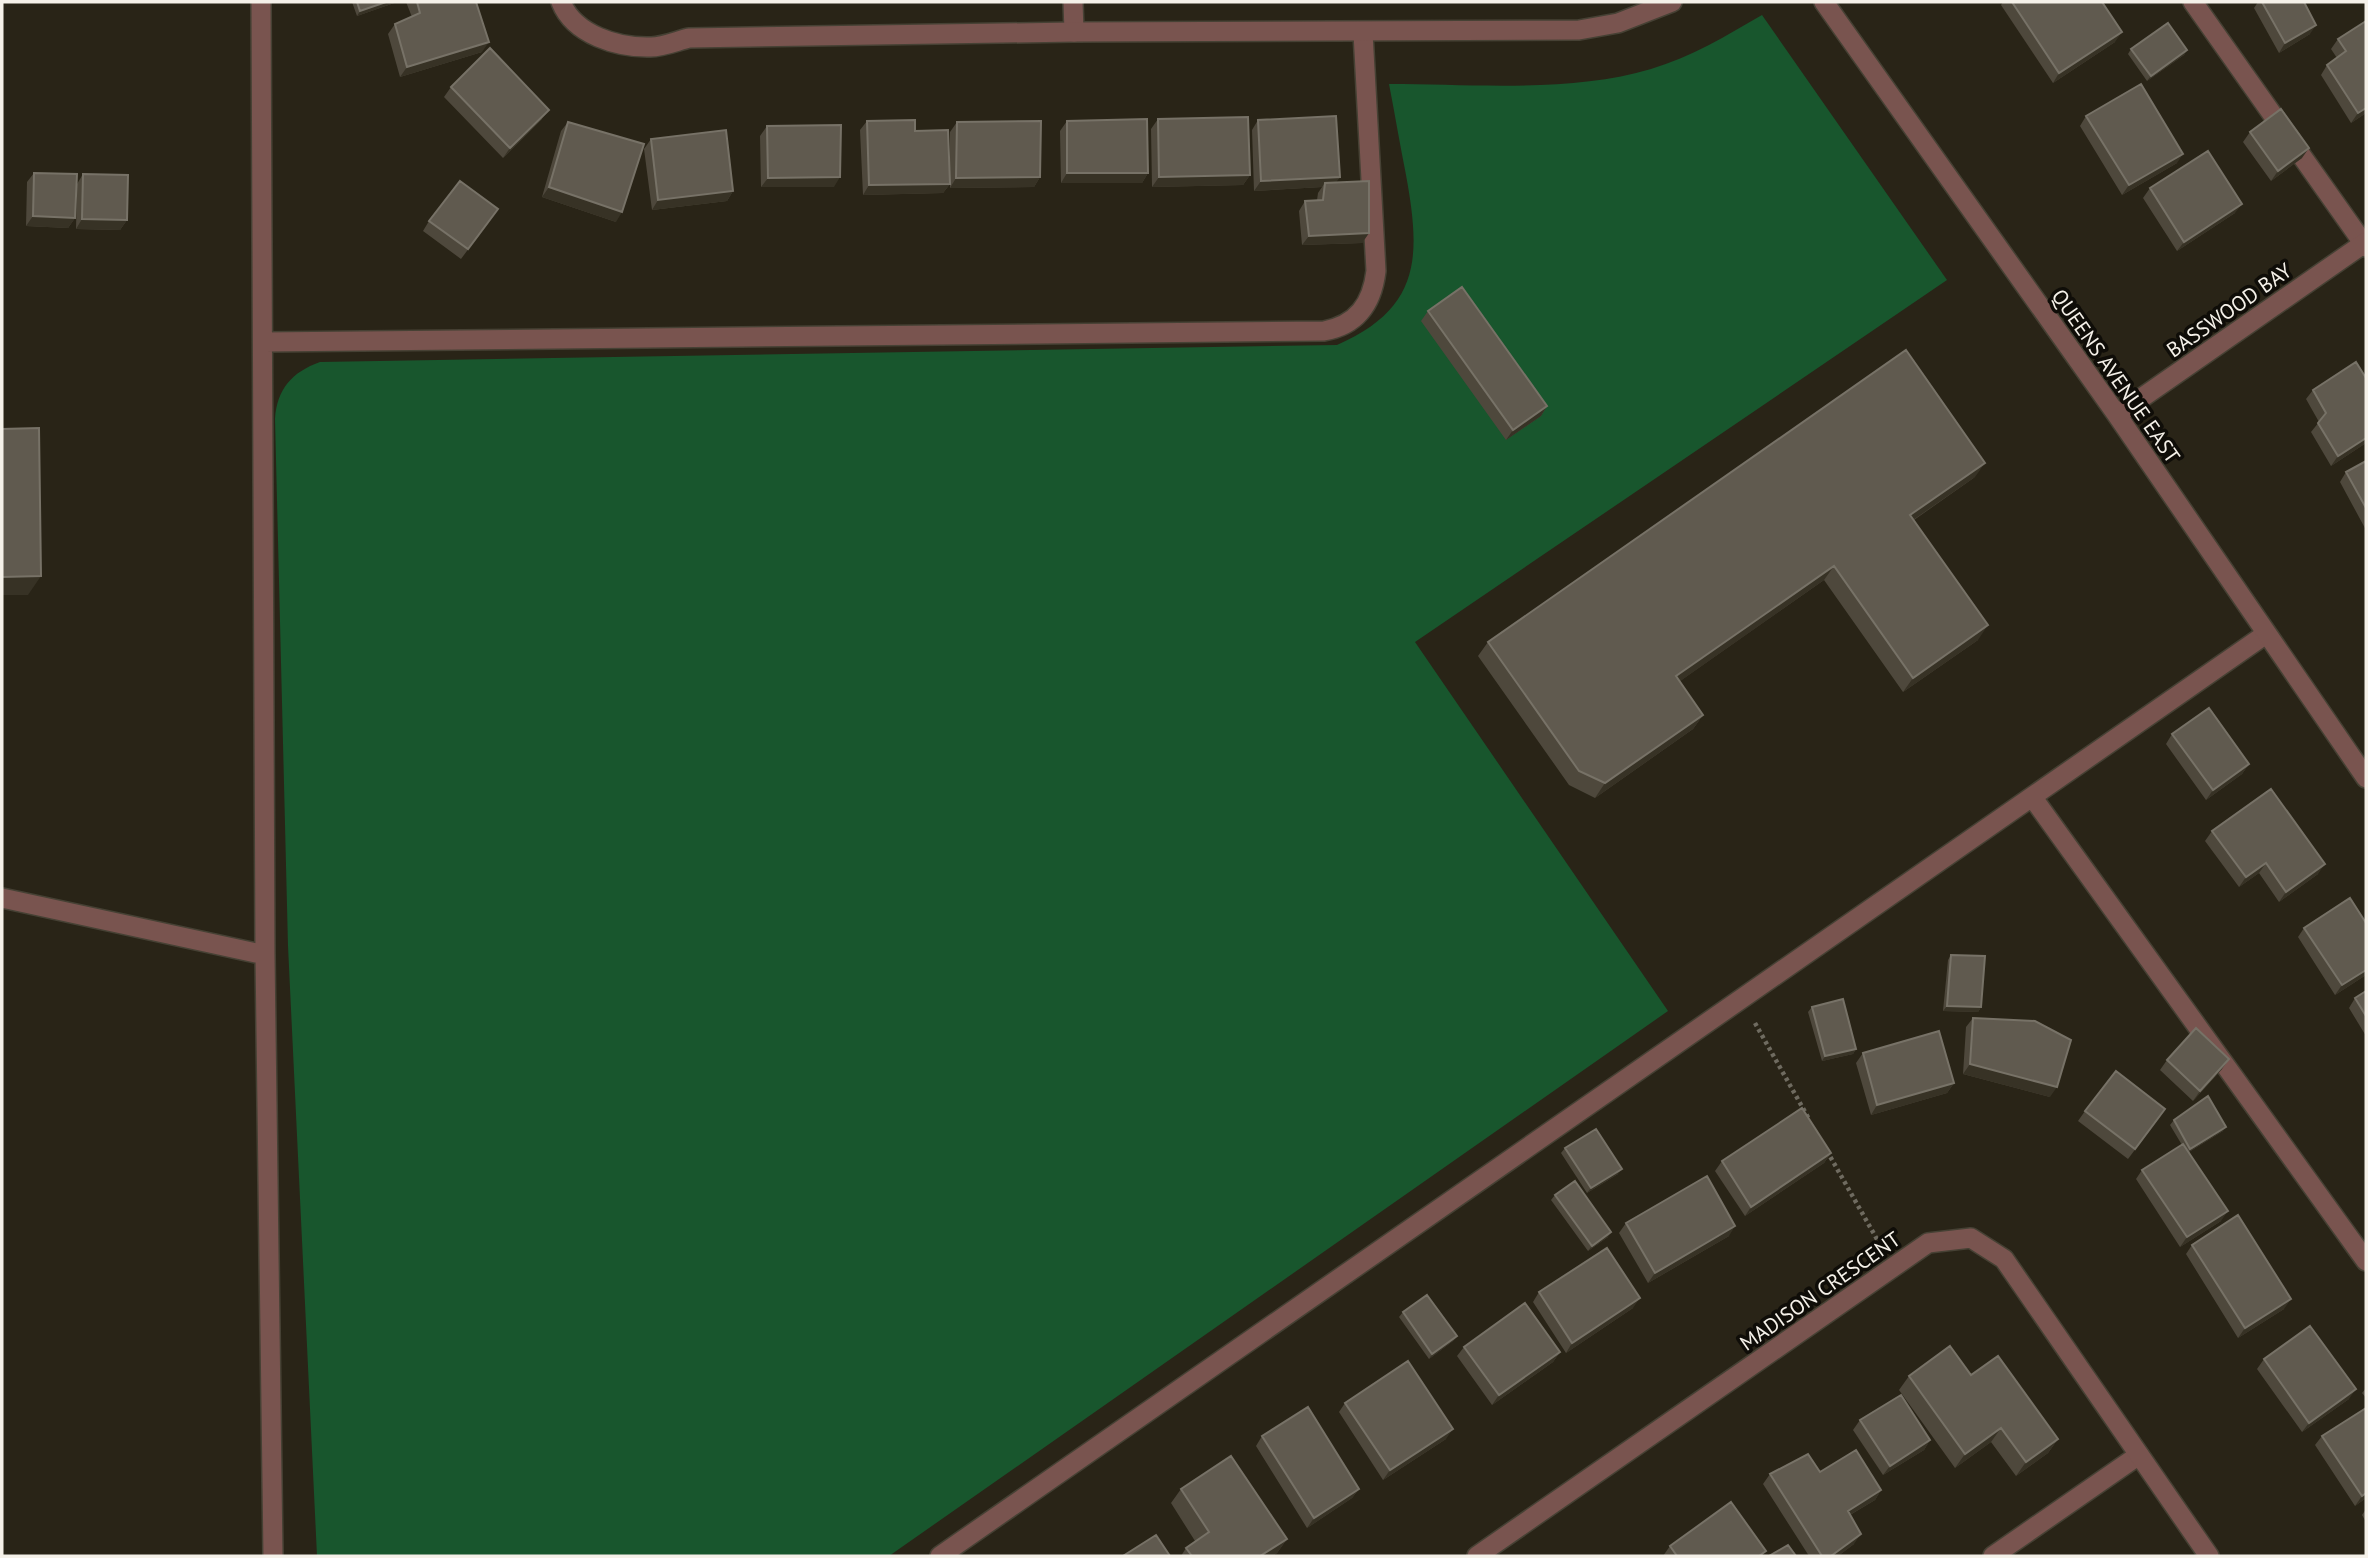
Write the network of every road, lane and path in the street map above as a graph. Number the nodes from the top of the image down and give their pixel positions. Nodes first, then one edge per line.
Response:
1 (261, 2) edge
2 (561, 2) edge
3 (1073, 2) edge
4 (1672, 2) edge
5 (1825, 2) edge
6 (2202, 5) edge
7 (1074, 32) junction
8 (1363, 33) junction
9 (2365, 244) edge
10 (264, 342) junction
11 (2117, 415) junction
12 (2266, 634) junction
13 (2366, 778) edge
14 (2033, 798) junction
15 (2, 898) edge
16 (265, 955) junction
17 (1742, 1001) junction
18 (1811, 1123) edge
19 (1825, 1147) edge
20 (2366, 1261) edge
21 (1893, 1268) junction
22 (2139, 1455) junction
23 (273, 1556) edge
24 (940, 1556) edge
25 (1477, 1556) edge
26 (1993, 1556) edge
27 (2208, 1556) edge

1 - 10 street
2 - 7 street
3 - 7 street
4 - 8 street
5 - 11 street, QUEENS AVENUE EAST
6 - 9 street
7 - 8 street
8 - 10 street
9 - 11 street, BASSWOOD BAY
10 - 16 street
11 - 12 street, QUEENS AVENUE EAST
12 - 13 street, QUEENS AVENUE EAST
12 - 14 street
14 - 17 street
14 - 20 street
15 - 16 street
16 - 23 street
17 - 18 path
17 - 24 street
19 - 21 path
21 - 22 street, MADISON CRESCENT
21 - 25 street, MADISON CRESCENT
22 - 26 street
22 - 27 street, MADISON CRESCENT

